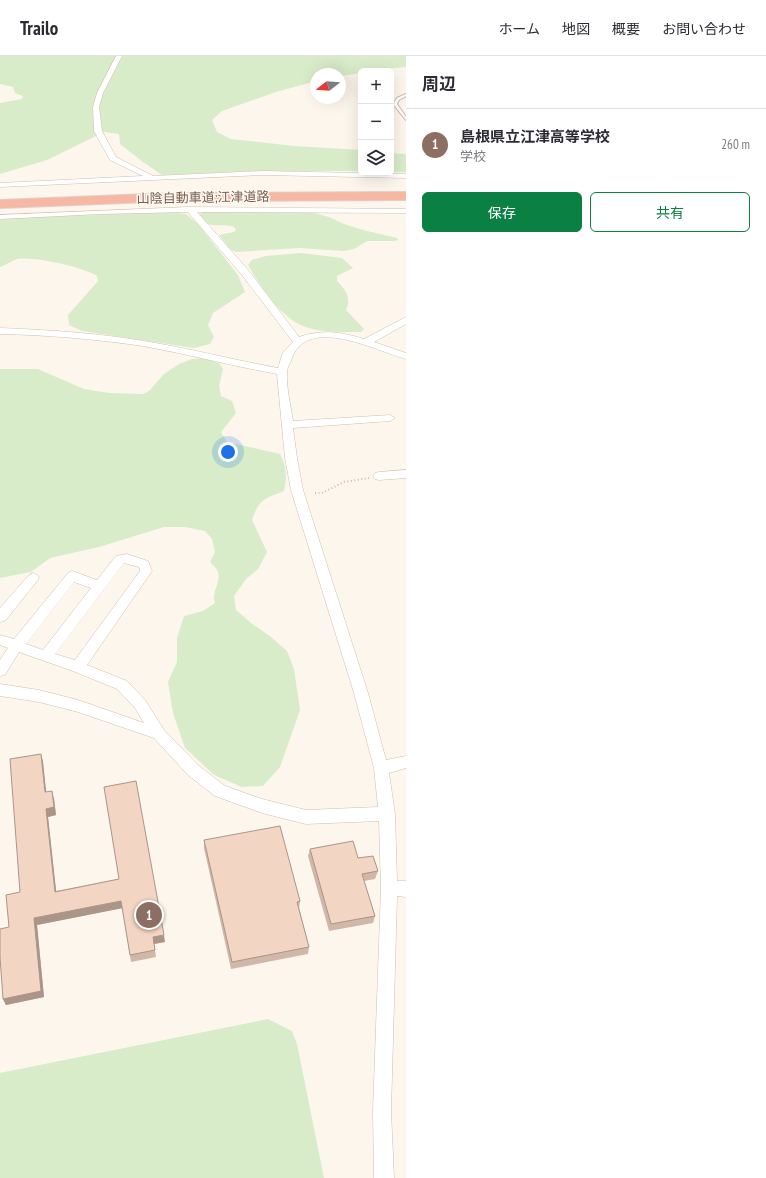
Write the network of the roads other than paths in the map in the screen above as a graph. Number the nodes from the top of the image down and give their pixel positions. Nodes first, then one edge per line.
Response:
1 (119, 56) edge
2 (406, 95) edge
3 (406, 119) edge
4 (406, 176) edge
5 (152, 178) junction
6 (0, 185) edge
7 (406, 196) edge
8 (0, 204) edge
9 (189, 209) junction
10 (406, 211) edge
11 (0, 217) edge
12 (406, 320) edge
13 (0, 331) edge
14 (297, 341) junction
15 (366, 342) junction
16 (406, 356) edge
17 (282, 372) junction
18 (390, 418) dead end
19 (288, 425) junction
20 (406, 474) edge
21 (379, 476) road end
22 (32, 578) dead end
23 (99, 586) junction
24 (0, 617) edge
25 (0, 640) edge
26 (16, 646) junction
27 (46, 656) junction
28 (78, 667) junction
29 (0, 671) edge
30 (0, 690) edge
31 (159, 734) junction
32 (406, 762) edge
33 (381, 768) junction
34 (387, 814) junction
35 (398, 888) edge
36 (384, 1178) edge

1 - 5 street
2 - 3 lane
4 - 5 street
5 - 6 street
7 - 8 highway, 山陰自動車道;江津道路
9 - 10 street
9 - 11 street
9 - 14 street
12 - 15 street
13 - 17 street
14 - 15 street
14 - 17 street
15 - 16 street
17 - 19 street
18 - 19 street
19 - 33 street
20 - 21 street
22 - 24 street
23 - 26 street
23 - 27 street
23 - 28 street
25 - 26 street
26 - 27 street
26 - 29 street
27 - 28 street
28 - 31 street
30 - 31 street
31 - 34 street
32 - 33 street
33 - 34 street
34 - 35 street
35 - 36 street

